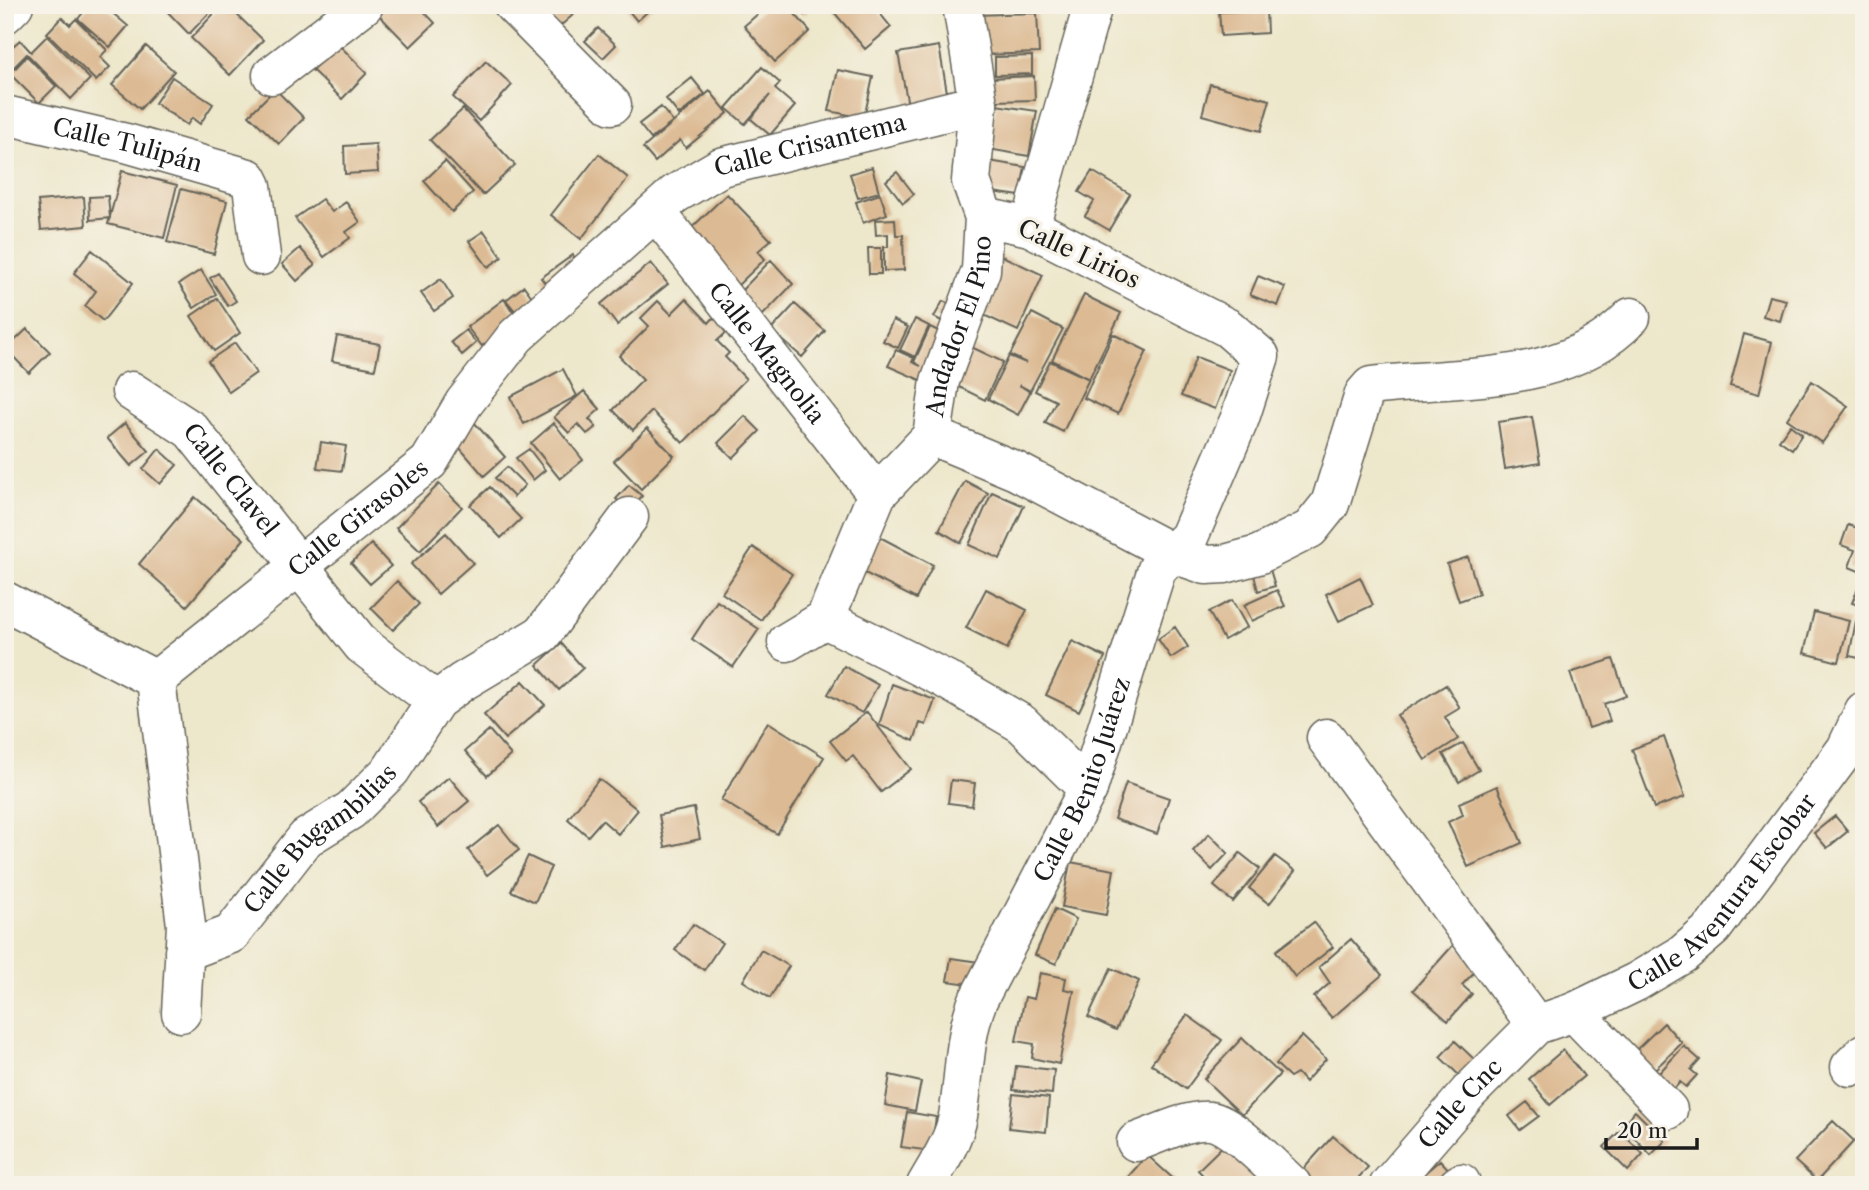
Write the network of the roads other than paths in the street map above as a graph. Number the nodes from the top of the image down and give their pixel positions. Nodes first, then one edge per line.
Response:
1 (14, 5) edge
2 (364, 5) edge
3 (513, 5) edge
4 (962, 5) edge
5 (1093, 5) edge
6 (5, 14) edge
7 (272, 75) dead end
8 (978, 104) junction
9 (612, 105) dead end
10 (5, 115) edge
11 (657, 213) junction
12 (984, 217) junction
13 (1030, 227) junction
14 (261, 256) dead end
15 (1631, 317) dead end
16 (1253, 381) joint
17 (131, 391) dead end
18 (932, 436) junction
19 (877, 494) junction
20 (629, 517) dead end
21 (1174, 554) junction
22 (301, 567) junction
23 (5, 601) edge
24 (825, 619) junction
25 (787, 642) dead end
26 (156, 680) junction
27 (436, 701) junction
28 (1864, 711) edge
29 (1326, 738) dead end
30 (1855, 757) edge
31 (1088, 789) junction
32 (184, 952) junction
33 (1574, 1012) junction
34 (181, 1013) dead end
35 (1536, 1025) junction
36 (1668, 1110) dead end
37 (1136, 1142) dead end
38 (926, 1185) edge
39 (1292, 1185) edge
40 (1389, 1185) edge

1 - 6 street
2 - 7 street
3 - 9 street
4 - 8 street, Calle Lirios
5 - 13 street
8 - 11 street, Calle Crisantema
8 - 12 street, Calle Lirios
10 - 14 street, Calle Tulipán
11 - 19 street, Calle Magnolia
11 - 22 street, Calle Girasoles
12 - 13 street, Calle Lirios
12 - 18 street, Andador El Pino
13 - 16 street, Calle Lirios
15 - 21 street
16 - 21 street, Calle Benito Juárez
17 - 22 street, Calle Clavel
18 - 19 street
18 - 21 street
19 - 24 street
20 - 27 street
21 - 31 street, Calle Benito Juárez
22 - 26 street, Calle Girasoles
22 - 27 street, Calle Clavel
23 - 26 street
24 - 25 street
24 - 31 street
26 - 32 street
27 - 32 street, Calle Bugambilias
28 - 30 street, Calle Aventura Escobar
29 - 35 street
30 - 33 street, Calle Aventura Escobar
31 - 38 street, Calle Benito Juárez
32 - 34 street
33 - 35 street, Calle Aventura Escobar
33 - 36 street
35 - 40 street, Calle Cnc
37 - 39 street

